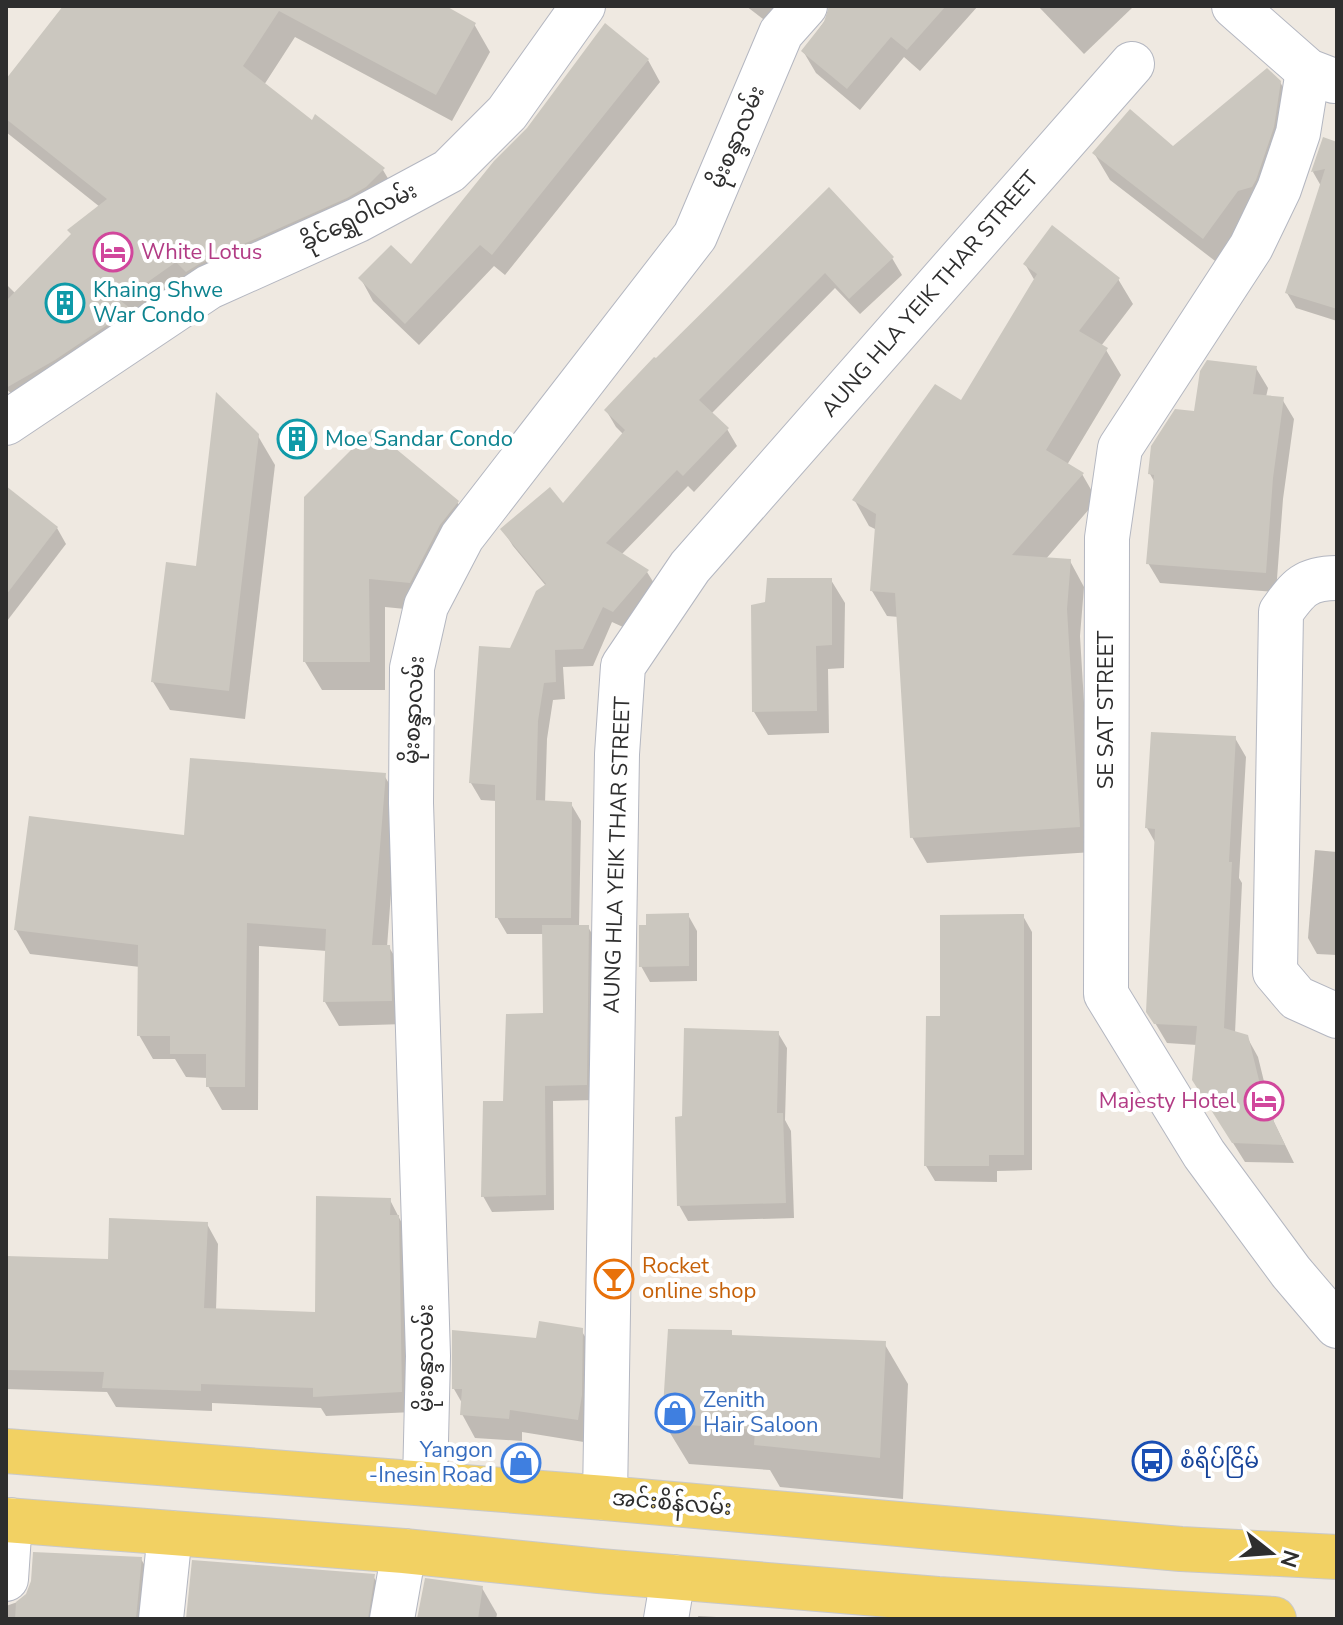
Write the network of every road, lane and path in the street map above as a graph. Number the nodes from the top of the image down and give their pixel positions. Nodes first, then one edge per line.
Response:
1 (583, 6) edge
2 (805, 6) edge
3 (1249, 10) edge
4 (1132, 64) dead end
5 (1323, 76) edge
6 (6, 423) edge
7 (1337, 578) edge
8 (1337, 1016) edge
9 (1337, 1326) edge
10 (6, 1451) edge
11 (425, 1483) junction
12 (605, 1498) junction
13 (8, 1520) edge
14 (170, 1533) junction
15 (404, 1551) junction
16 (1337, 1557) edge
17 (6, 1579) edge
18 (669, 1598) edge
19 (937, 1609) edge
20 (161, 1619) edge
21 (392, 1619) edge
22 (1274, 1619) edge

1 - 6 street, ခိုင်ရွှေဝါလမ်း
2 - 11 street, မိုးစန္ဒာလမ်း
3 - 5 street
4 - 12 street, AUNG HLA YEIK THAR STREET
5 - 9 street, SE SAT STREET
7 - 8 street
10 - 11 main road, အင်းစိန်လမ်း
11 - 12 main road, အင်းစိန်လမ်း
12 - 16 main road, အင်းစိန်လမ်း
13 - 14 main road
13 - 17 street
14 - 15 main road
14 - 20 street
15 - 18 main road
15 - 21 street
18 - 19 main road
19 - 22 main road

